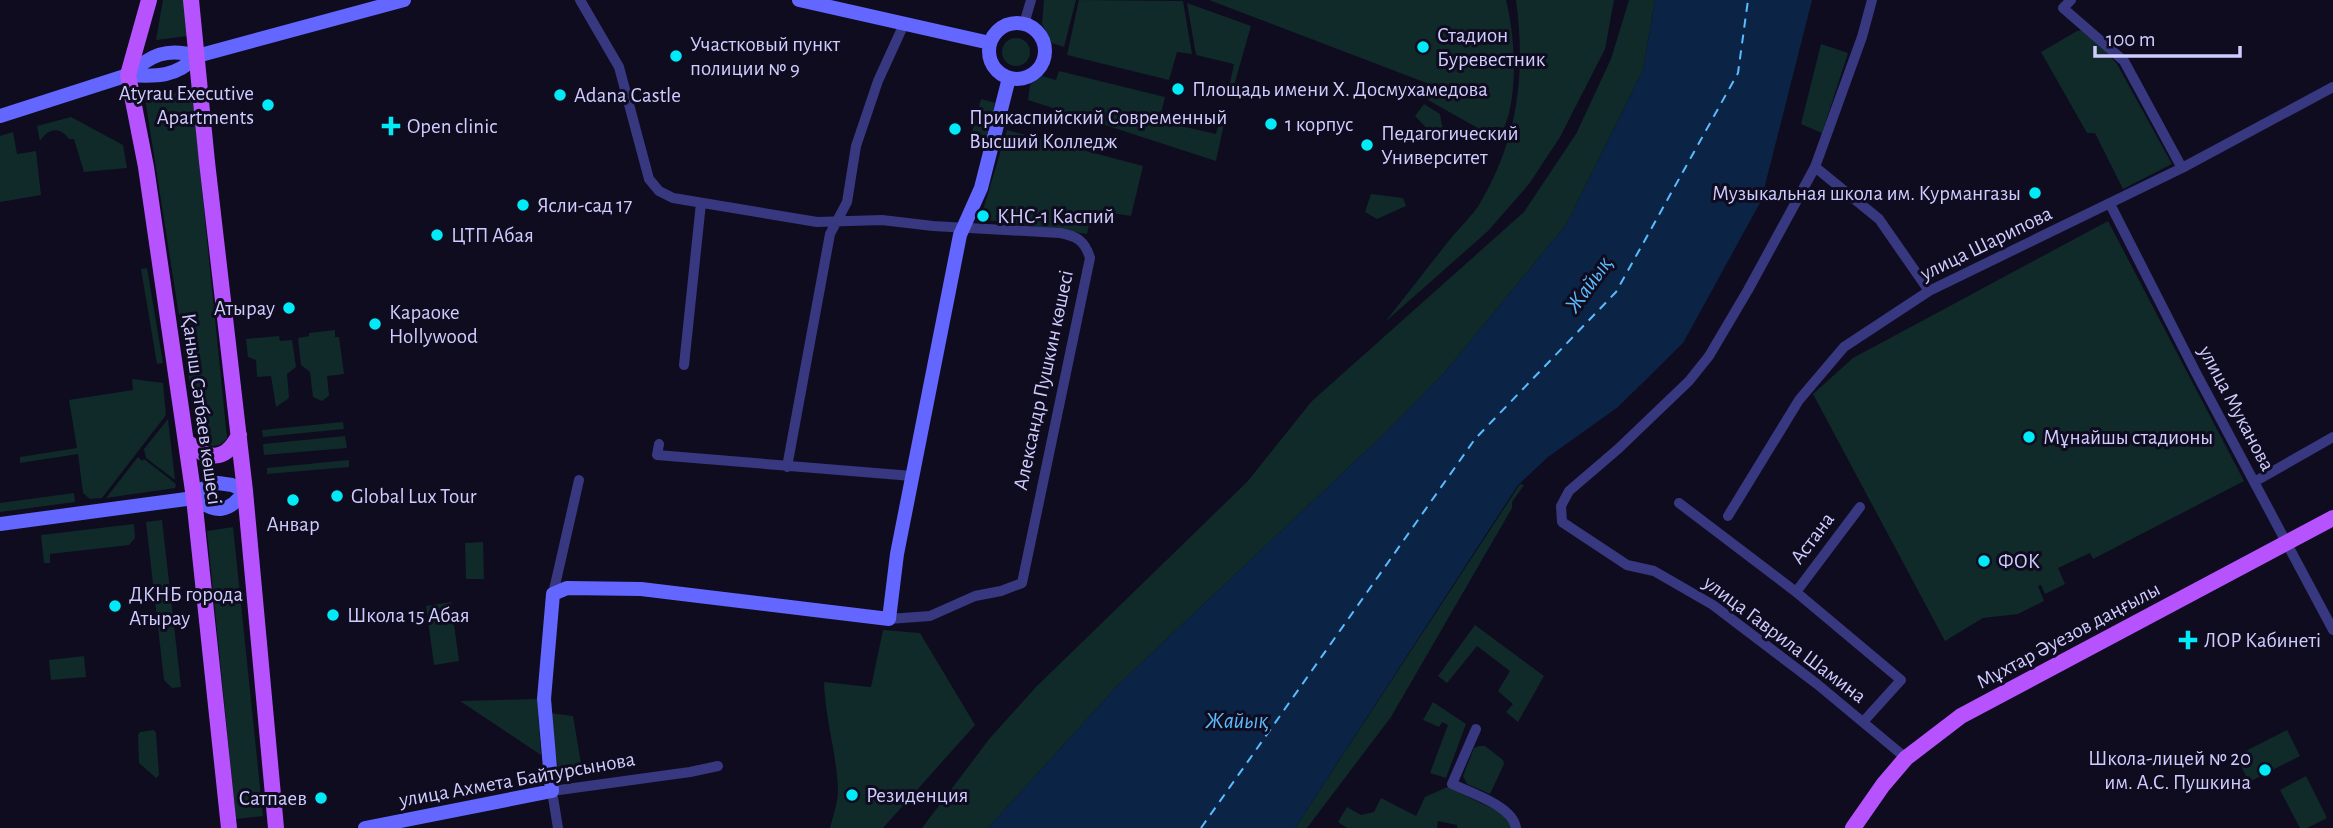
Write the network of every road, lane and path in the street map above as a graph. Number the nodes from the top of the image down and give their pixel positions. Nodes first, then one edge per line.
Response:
1 (149, 0) edge
2 (191, 0) edge
3 (404, 0) edge
4 (580, 0) edge
5 (1031, 0) edge
6 (1872, 0) edge
7 (2054, 0) edge
8 (807, 1) edge
9 (2067, 4) edge
10 (904, 24) junction
11 (1024, 24) junction
12 (990, 43) junction
13 (197, 56) junction
14 (128, 75) junction
15 (1009, 78) junction
16 (2333, 87) edge
17 (0, 116) edge
18 (1815, 167) junction
19 (2182, 168) junction
20 (701, 203) junction
21 (2110, 204) junction
22 (836, 222) junction
23 (964, 227) junction
24 (1929, 291) junction
25 (684, 365) dead end
26 (239, 435) junction
27 (2333, 437) edge
28 (186, 441) junction
29 (659, 444) dead end
30 (787, 467) junction
31 (912, 476) junction
32 (579, 480) dead end
33 (2254, 482) junction
34 (245, 491) junction
35 (194, 498) junction
36 (1679, 503) dead end
37 (1860, 507) dead end
38 (1728, 516) dead end
39 (2333, 518) edge
40 (0, 524) edge
41 (2287, 542) junction
42 (1796, 592) junction
43 (552, 594) junction
44 (889, 619) junction
45 (2333, 630) edge
46 (1864, 722) junction
47 (1476, 729) dead end
48 (1906, 758) junction
49 (719, 766) dead end
50 (552, 791) junction
51 (229, 828) edge
52 (276, 828) edge
53 (365, 828) edge
54 (558, 828) edge
55 (1516, 828) edge
56 (1853, 828) edge

1 - 14 main road, Қаныш Сәтбаев көшесі
2 - 13 main road, Қаныш Сәтбаев көшесі
3 - 13 street
4 - 20 street
5 - 11 street
6 - 18 street
7 - 9 street
8 - 10 street
9 - 19 street
10 - 12 street
10 - 22 street
11 - 12 street
11 - 15 street
12 - 15 street
13 - 14 street
13 - 14 street
13 - 26 main road, Қаныш Сәтбаев көшесі
14 - 17 street
14 - 28 main road, Қаныш Сәтбаев көшесі
15 - 23 street
16 - 19 street, улица Шарипова
18 - 24 street
18 - 46 street, улица Гаврила Шамина
19 - 21 street, улица Шарипова
20 - 22 street
20 - 25 street
21 - 24 street, улица Шарипова
21 - 33 street, улица Муканова
22 - 23 street
22 - 30 street
23 - 31 street
23 - 44 street, Александр Пушкин көшесі
24 - 38 street, улица Шарипова
26 - 28 main road
26 - 34 main road, Қаныш Сәтбаев көшесі
27 - 33 street
28 - 35 main road, Қаныш Сәтбаев көшесі
29 - 30 street
30 - 31 street
31 - 44 street
32 - 43 street
33 - 41 street, улица Муканова
34 - 35 street
34 - 35 street
34 - 52 main road, Қаныш Сәтбаев көшесі
35 - 40 street
35 - 51 main road, Қаныш Сәтбаев көшесі
36 - 42 street
37 - 42 street, Астана
39 - 41 main road, Мұхтар Әуезов даңғылы
41 - 45 street, улица Муканова
41 - 48 main road, Мұхтар Әуезов даңғылы
42 - 46 street
43 - 44 street
43 - 50 street
46 - 48 street, улица Гаврила Шамина
47 - 55 street
48 - 56 main road, Мұхтар Әуезов даңғылы
49 - 50 street, улица Ахмета Байтурсынова
50 - 53 street, улица Ахмета Байтурсынова
50 - 54 street

